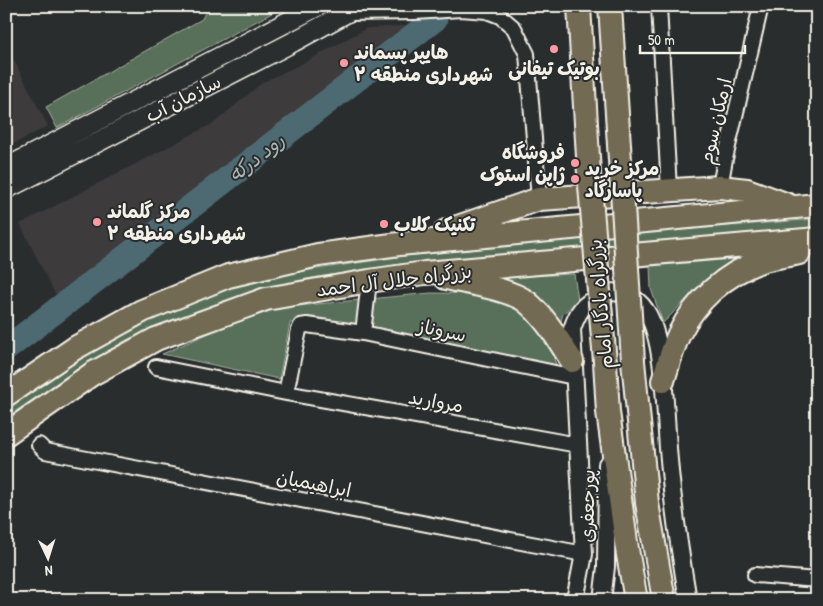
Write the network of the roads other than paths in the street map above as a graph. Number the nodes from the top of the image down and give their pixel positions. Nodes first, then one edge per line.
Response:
1 (318, 6) edge
2 (579, 6) edge
3 (610, 6) edge
4 (659, 6) edge
5 (762, 6) edge
6 (352, 10) edge
7 (6, 168) edge
8 (720, 187) junction
9 (6, 188) edge
10 (669, 190) junction
11 (538, 199) junction
12 (817, 205) edge
13 (794, 207) junction
14 (817, 239) edge
15 (414, 243) junction
16 (817, 248) edge
17 (425, 273) junction
18 (369, 280) junction
19 (363, 333) junction
20 (156, 367) dead end
21 (573, 369) junction
22 (663, 381) junction
23 (286, 393) junction
24 (6, 395) edge
25 (608, 412) junction
26 (6, 434) edge
27 (39, 445) dead end
28 (578, 445) junction
29 (584, 554) junction
30 (755, 575) dead end
31 (817, 580) edge
32 (575, 600) edge
33 (602, 600) edge
34 (636, 600) edge
35 (664, 600) edge
36 (688, 600) edge

1 - 7 main road, سازمان آب
2 - 25 highway, بزرگراه یادگار امام, bridge
3 - 35 highway, بزرگراه یادگار امام, bridge
4 - 10 street
5 - 8 street, ارمکان سوم
6 - 9 main road, سازمان آب
6 - 11 street
8 - 10 highway
8 - 13 highway
10 - 11 highway
11 - 15 highway
12 - 13 highway, بزرگراه جلال آل احمد
13 - 15 highway, بزرگراه جلال آل احمد
14 - 17 highway, بزرگراه جلال آل احمد
15 - 24 highway, بزرگراه جلال آل احمد
16 - 22 highway
17 - 18 highway, بزرگراه جلال آل احمد
17 - 21 highway
18 - 19 street
18 - 26 highway, بزرگراه جلال آل احمد
19 - 21 street, سروناز
19 - 23 street, سروناز
20 - 23 street, مروارید
21 - 22 street
21 - 28 street
22 - 36 street
23 - 28 street, مروارید
25 - 33 street, پورجعفری
25 - 34 highway, بزرگراه یادگار امام
27 - 29 street, ابراهیمیان
28 - 29 street
29 - 32 street
30 - 31 street

